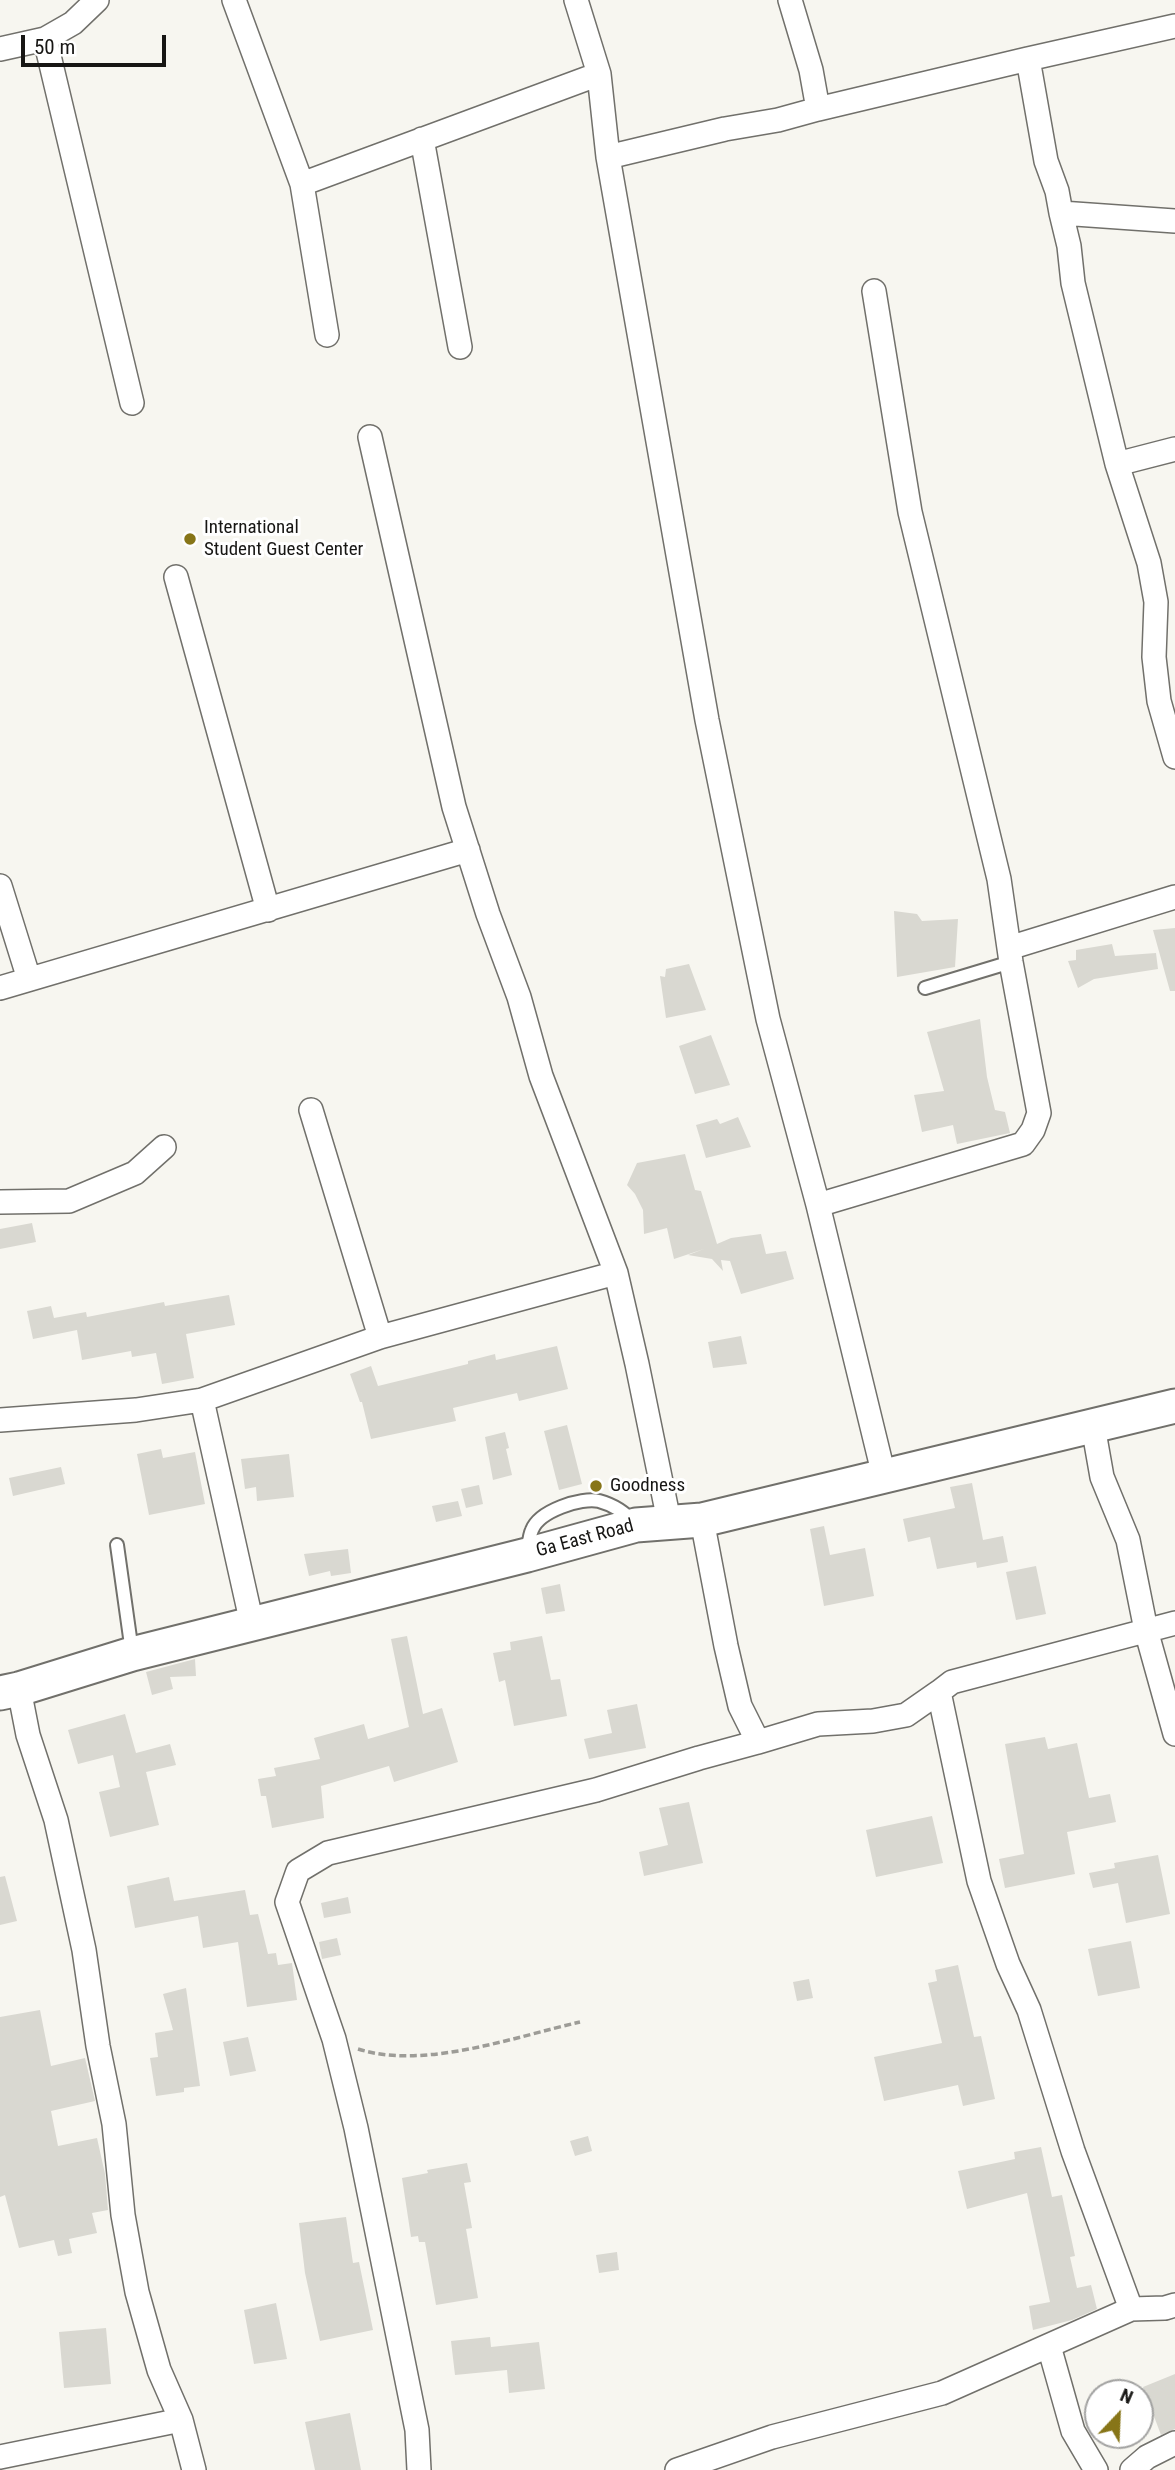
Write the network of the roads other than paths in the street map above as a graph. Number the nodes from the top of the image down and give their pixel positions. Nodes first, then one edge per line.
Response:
1 (97, 0) edge
2 (234, 0) edge
3 (576, 0) edge
4 (790, 0) edge
5 (1175, 26) edge
6 (45, 39) junction
7 (0, 48) edge
8 (1028, 59) junction
9 (598, 74) junction
10 (818, 109) junction
11 (422, 139) junction
12 (608, 157) junction
13 (302, 184) junction
14 (1061, 213) junction
15 (1175, 221) edge
16 (874, 291) dead end
17 (327, 334) dead end
18 (460, 347) dead end
19 (132, 403) dead end
20 (370, 437) dead end
21 (1175, 449) edge
22 (1117, 464) junction
23 (176, 578) dead end
24 (1166, 604) edge
25 (1175, 757) edge
26 (468, 850) junction
27 (0, 886) edge
28 (1175, 897) edge
29 (268, 910) junction
30 (1010, 955) junction
31 (29, 979) junction
32 (0, 988) edge
33 (925, 988) dead end
34 (311, 1110) dead end
35 (164, 1147) dead end
36 (0, 1202) edge
37 (817, 1205) junction
38 (615, 1273) junction
39 (380, 1337) junction
40 (202, 1400) junction
41 (1175, 1406) edge
42 (0, 1420) edge
43 (1093, 1426) junction
44 (884, 1476) junction
45 (702, 1520) junction
46 (668, 1521) junction
47 (117, 1545) dead end
48 (1175, 1623) edge
49 (252, 1624) junction
50 (1146, 1630) junction
51 (132, 1654) junction
52 (9, 1691) edge
53 (939, 1692) junction
54 (1175, 1734) edge
55 (758, 1742) junction
56 (1175, 2305) edge
57 (1131, 2309) junction
58 (1049, 2346) junction
59 (181, 2420) junction
60 (1175, 2443) edge
61 (0, 2457) edge
62 (194, 2470) edge
63 (419, 2470) edge
64 (677, 2470) edge
65 (1096, 2470) edge
66 (1132, 2470) edge

1 - 6 street
2 - 13 street
3 - 9 street
4 - 10 street
5 - 8 street
6 - 7 street
6 - 19 street
8 - 10 street
8 - 14 street
9 - 11 street
9 - 12 street
10 - 12 street
11 - 13 street
11 - 18 street
12 - 37 street
13 - 17 street
14 - 15 street
14 - 22 street
16 - 30 street
20 - 26 street
21 - 22 street
22 - 24 street
23 - 29 street
24 - 25 street
26 - 29 street
26 - 38 street
27 - 31 street
28 - 30 street
29 - 31 street
30 - 33 lane
30 - 37 street
31 - 32 street
34 - 39 street
35 - 36 street
37 - 44 street
38 - 39 street
38 - 46 street
39 - 40 street
40 - 42 street
40 - 49 street
41 - 43 street, Ga East Road
43 - 44 street, Ga East Road
43 - 50 street
44 - 45 street, Ga East Road
45 - 46 street, Ga East Road
45 - 55 street
46 - 49 street, Ga East Road
47 - 51 lane
48 - 50 street
49 - 51 street, Ga East Road
50 - 53 street
50 - 54 street
51 - 52 street, Ga East Road
52 - 59 street
53 - 55 street
53 - 57 street
55 - 63 street
56 - 57 street
57 - 58 street
58 - 64 street
58 - 65 street
59 - 61 street
59 - 62 street
60 - 66 street

